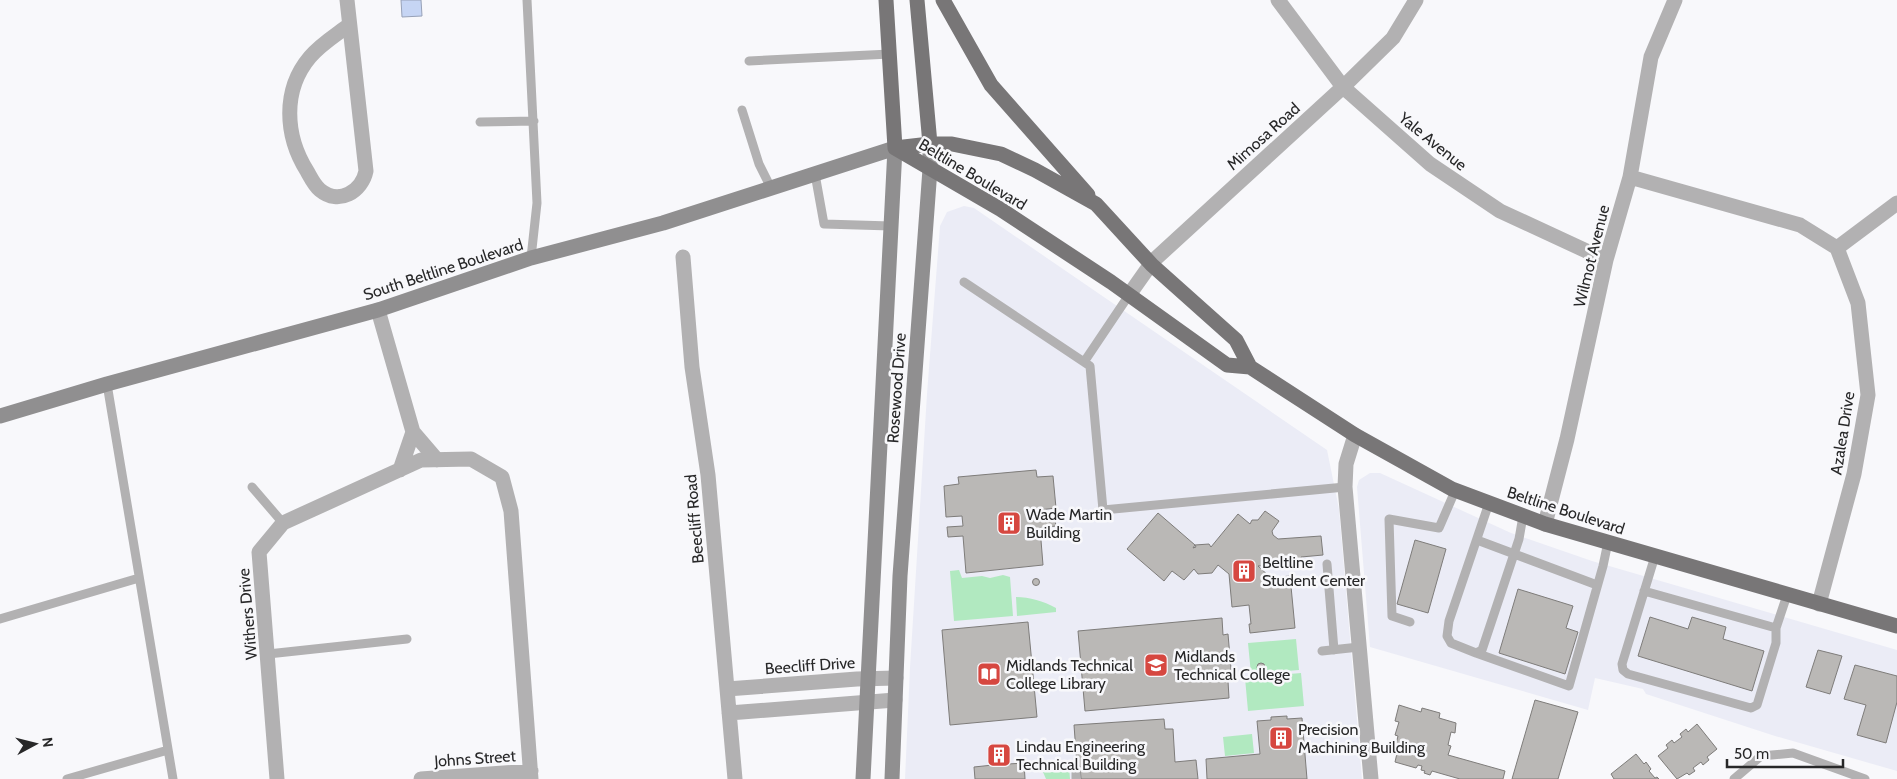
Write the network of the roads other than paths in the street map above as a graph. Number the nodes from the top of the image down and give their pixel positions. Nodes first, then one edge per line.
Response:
1 (347, 0) edge
2 (527, 0) edge
3 (886, 0) edge
4 (917, 0) edge
5 (943, 0) edge
6 (1278, 0) edge
7 (1416, 0) edge
8 (1675, 0) edge
9 (349, 25) junction
10 (890, 54) junction
11 (749, 61) dead end
12 (1343, 87) junction
13 (742, 110) dead end
14 (534, 121) junction
15 (480, 122) dead end
16 (930, 144) junction
17 (895, 148) junction
18 (930, 169) junction
19 (815, 174) junction
20 (1630, 178) junction
21 (772, 188) junction
22 (1897, 203) edge
23 (1096, 204) junction
24 (891, 226) junction
25 (1837, 248) junction
26 (683, 257) dead end
27 (531, 258) junction
28 (1606, 260) junction
29 (1151, 264) junction
30 (964, 282) dead end
31 (1129, 295) junction
32 (378, 310) junction
33 (1084, 362) junction
34 (1250, 367) junction
35 (107, 384) junction
36 (0, 416) edge
37 (412, 432) junction
38 (1355, 435) junction
39 (437, 460) junction
40 (400, 470) junction
41 (252, 487) dead end
42 (1345, 487) junction
43 (1455, 491) junction
44 (1489, 503) junction
45 (1523, 516) junction
46 (283, 523) junction
47 (1544, 524) junction
48 (1477, 540) junction
49 (1608, 542) junction
50 (1514, 554) junction
51 (1655, 556) junction
52 (1327, 564) dead end
53 (139, 578) junction
54 (1597, 584) junction
55 (1644, 591) junction
56 (1787, 595) junction
57 (1819, 604) junction
58 (0, 619) edge
59 (1410, 622) dead end
60 (1897, 626) edge
61 (1776, 628) junction
62 (408, 639) dead end
63 (1359, 647) junction
64 (1334, 650) junction
65 (1322, 651) dead end
66 (1476, 653) junction
67 (268, 654) junction
68 (868, 678) junction
69 (896, 678) junction
70 (726, 689) junction
71 (895, 700) junction
72 (867, 702) junction
73 (729, 713) junction
74 (168, 750) junction
75 (1076, 769) dead end
76 (531, 775) edge
77 (67, 779) edge
78 (172, 779) edge
79 (277, 779) edge
80 (421, 779) edge
81 (735, 779) edge
82 (863, 779) edge
83 (892, 779) edge
84 (1076, 779) edge
85 (1371, 779) edge
86 (1734, 779) edge
87 (1865, 779) edge

1 - 9 street
2 - 14 lane
3 - 10 main road, Rosewood Drive
4 - 16 main road, Rosewood Drive
5 - 23 main road
6 - 12 street, Yale Avenue
7 - 12 street, Mimosa Road
8 - 20 street, Wilmot Avenue
9 - 9 street
10 - 11 lane
10 - 17 main road, Rosewood Drive
12 - 28 street, Yale Avenue
12 - 29 street, Mimosa Road
13 - 21 lane
14 - 15 lane
14 - 27 lane
16 - 17 main road, Beltline Boulevard
16 - 18 main road, Rosewood Drive
16 - 23 main road, Beltline Boulevard
17 - 18 main road, Beltline Boulevard
17 - 19 main road, South Beltline Boulevard
17 - 24 main road, Rosewood Drive
18 - 31 main road, Beltline Boulevard
18 - 69 main road, Rosewood Drive
19 - 21 main road, South Beltline Boulevard
19 - 24 lane
20 - 25 street
20 - 28 street, Wilmot Avenue
21 - 27 main road, South Beltline Boulevard
22 - 25 street
23 - 29 main road, Beltline Boulevard
24 - 68 main road, Rosewood Drive
25 - 57 street, Azalea Drive
26 - 70 street, Beecliff Road
27 - 32 main road, South Beltline Boulevard
28 - 47 street, Wilmot Avenue
29 - 31 street, Mimosa Road
29 - 34 main road, Beltline Boulevard
30 - 33 lane
31 - 33 lane
31 - 34 main road, Beltline Boulevard
32 - 35 main road, South Beltline Boulevard
32 - 37 street
33 - 42 lane
34 - 38 main road, Beltline Boulevard
35 - 36 main road, South Beltline Boulevard
35 - 53 lane
37 - 39 street
37 - 40 street
38 - 42 street
38 - 43 main road, Beltline Boulevard
39 - 40 street, Withers Drive
39 - 76 street, Withers Drive
40 - 46 street, Withers Drive
41 - 46 lane
42 - 63 street
43 - 44 main road, Beltline Boulevard
43 - 59 lane
44 - 45 main road, Beltline Boulevard
44 - 48 lane
45 - 47 main road, Beltline Boulevard
45 - 50 lane
46 - 67 street, Withers Drive
47 - 49 main road, Beltline Boulevard
48 - 50 lane
48 - 66 lane
49 - 51 main road, Beltline Boulevard
49 - 54 lane
50 - 54 lane
50 - 66 lane
51 - 55 lane
51 - 56 main road, Beltline Boulevard
52 - 64 lane
53 - 58 lane
53 - 74 lane
54 - 66 lane
55 - 61 lane
55 - 61 lane
56 - 57 main road, Beltline Boulevard
56 - 61 lane
57 - 60 main road, Beltline Boulevard
62 - 67 lane
63 - 64 lane
63 - 85 street
64 - 65 lane
67 - 79 street, Withers Drive
68 - 69 street, Beecliff Drive
68 - 70 street, Beecliff Drive
68 - 72 main road, Rosewood Drive
69 - 71 main road, Rosewood Drive
70 - 73 street, Beecliff Road
71 - 72 street
71 - 83 main road, Rosewood Drive
72 - 73 street
72 - 82 main road, Rosewood Drive
73 - 81 street, Beecliff Road
74 - 77 lane
74 - 78 lane
75 - 84 lane
76 - 80 street, Johns Street
86 - 87 lane

